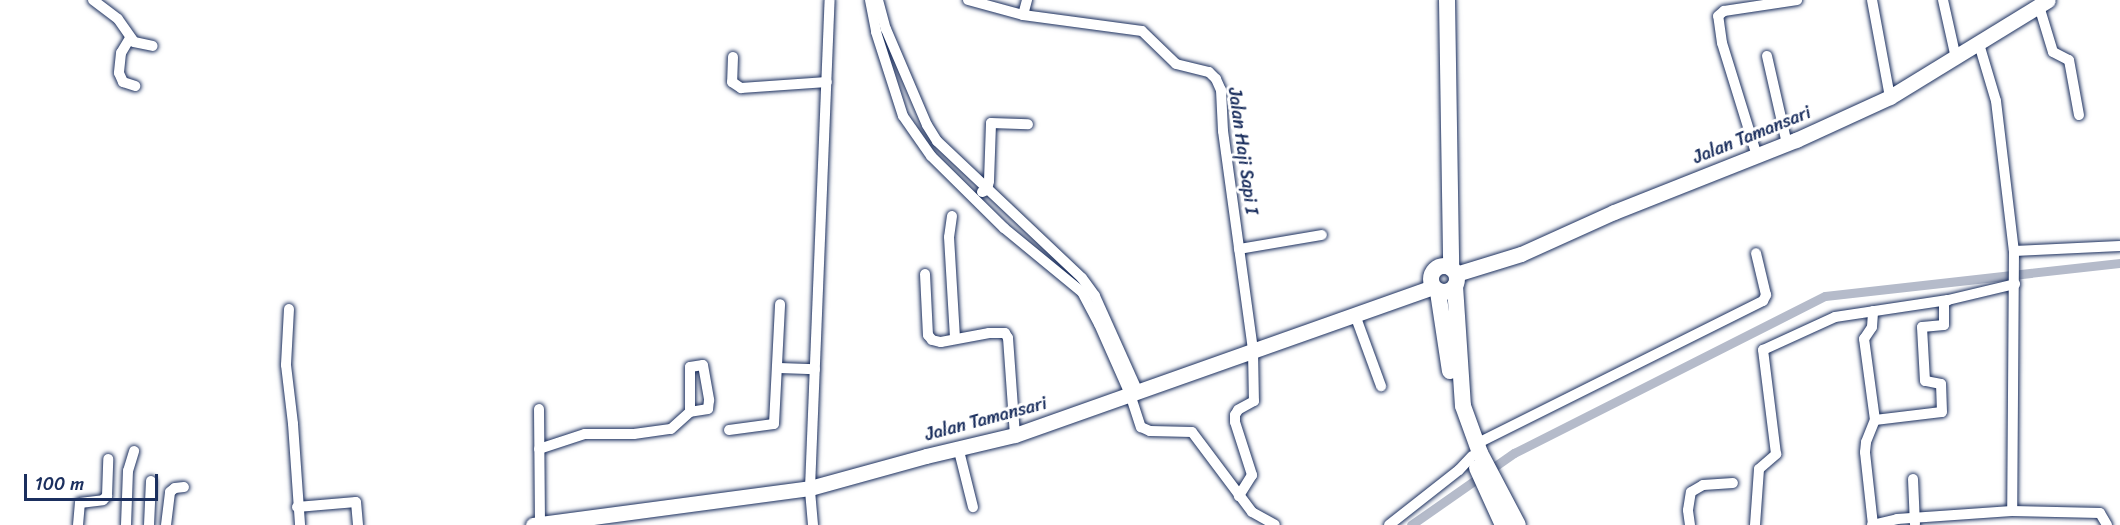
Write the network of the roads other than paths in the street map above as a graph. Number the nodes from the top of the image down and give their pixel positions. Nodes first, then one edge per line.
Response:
1 (93, 0) edge
2 (830, 0) edge
3 (870, 0) edge
4 (878, 0) edge
5 (968, 0) edge
6 (1027, 0) edge
7 (1437, 0) edge
8 (1447, 0) edge
9 (1797, 0) edge
10 (1872, 0) edge
11 (1943, 0) edge
12 (2044, 3) edge
13 (1023, 15) junction
14 (130, 38) junction
15 (1979, 44) junction
16 (153, 46) dead end
17 (1767, 56) dead end
18 (733, 57) dead end
19 (1956, 58) junction
20 (827, 82) junction
21 (135, 86) dead end
22 (1890, 98) junction
23 (2079, 115) dead end
24 (1028, 124) dead end
25 (1787, 144) junction
26 (1756, 156) junction
27 (987, 190) junction
28 (972, 196) junction
29 (952, 216) dead end
30 (1322, 235) dead end
31 (2120, 246) edge
32 (1239, 249) junction
33 (2014, 251) junction
34 (1756, 253) dead end
35 (925, 274) dead end
36 (1451, 274) junction
37 (2015, 282) junction
38 (1436, 289) junction
39 (1948, 300) junction
40 (780, 304) dead end
41 (289, 309) dead end
42 (1873, 310) junction
43 (1355, 315) junction
44 (956, 339) junction
45 (1253, 351) junction
46 (778, 368) junction
47 (815, 369) junction
48 (1382, 386) dead end
49 (1134, 393) junction
50 (539, 409) dead end
51 (690, 412) dead end
52 (1875, 420) junction
53 (729, 430) dead end
54 (1015, 435) junction
55 (958, 447) junction
56 (539, 449) junction
57 (134, 451) dead end
58 (1476, 454) junction
59 (108, 459) dead end
60 (1913, 479) dead end
61 (151, 481) dead end
62 (1732, 483) dead end
63 (184, 488) dead end
64 (810, 488) junction
65 (1239, 496) junction
66 (297, 507) junction
67 (973, 507) dead end
68 (2012, 511) junction
69 (1503, 513) edge
70 (1915, 521) edge
71 (579, 522) edge
72 (78, 525) edge
73 (126, 525) edge
74 (149, 525) edge
75 (166, 525) edge
76 (300, 525) edge
77 (358, 525) edge
78 (537, 525) edge
79 (813, 525) edge
80 (1275, 525) edge
81 (1389, 525) edge
82 (1518, 525) edge
83 (1690, 525) edge
84 (1755, 525) edge
85 (1872, 525) edge
86 (2107, 525) edge

1 - 14 street
2 - 20 street
3 - 28 street
4 - 27 street
5 - 13 street, Jalan Haji Sapi I
6 - 13 street
7 - 36 main road
8 - 36 main road
9 - 26 street
10 - 22 street
11 - 19 street
12 - 15 main road, Jalan Tamansari
12 - 23 street
13 - 32 street, Jalan Haji Sapi I
14 - 16 street
14 - 21 street
15 - 19 main road, Jalan Tamansari
15 - 33 street
17 - 25 street
18 - 20 street
19 - 22 main road, Jalan Tamansari
20 - 47 street
22 - 25 main road, Jalan Tamansari
24 - 27 street
25 - 26 main road, Jalan Tamansari
26 - 36 main road, Jalan Tamansari
27 - 28 street
27 - 49 street
28 - 49 street
29 - 44 street
30 - 32 street
31 - 33 street
32 - 45 street, Jalan Haji Sapi I
33 - 37 street
34 - 58 street
35 - 44 street
36 - 38 main road
36 - 38 main road
36 - 58 main road
37 - 39 street
37 - 68 street
38 - 43 main road, Jalan Tamansari
38 - 58 main road
39 - 42 street
39 - 52 street
40 - 46 street
41 - 66 street
42 - 52 street
42 - 84 street
43 - 45 main road, Jalan Tamansari
43 - 48 street
44 - 54 street
45 - 49 main road, Jalan Tamansari
45 - 65 street, Jalan Haji Sapi I
46 - 47 street
46 - 53 street
47 - 64 street
49 - 54 main road, Jalan Tamansari
49 - 65 street
50 - 56 street
51 - 56 street
52 - 85 street
54 - 55 main road, Jalan Tamansari
55 - 64 main road, Jalan Tamansari
55 - 67 street
56 - 78 street
57 - 73 street
58 - 69 main road
58 - 81 street
59 - 72 street
60 - 70 street
61 - 74 street
62 - 83 street
63 - 75 street
64 - 71 main road, Jalan Tamansari
64 - 79 street
65 - 80 street
66 - 76 street
66 - 77 street
68 - 70 street
68 - 86 street
69 - 82 main road
70 - 85 street
71 - 78 main road, Jalan Tamansari

